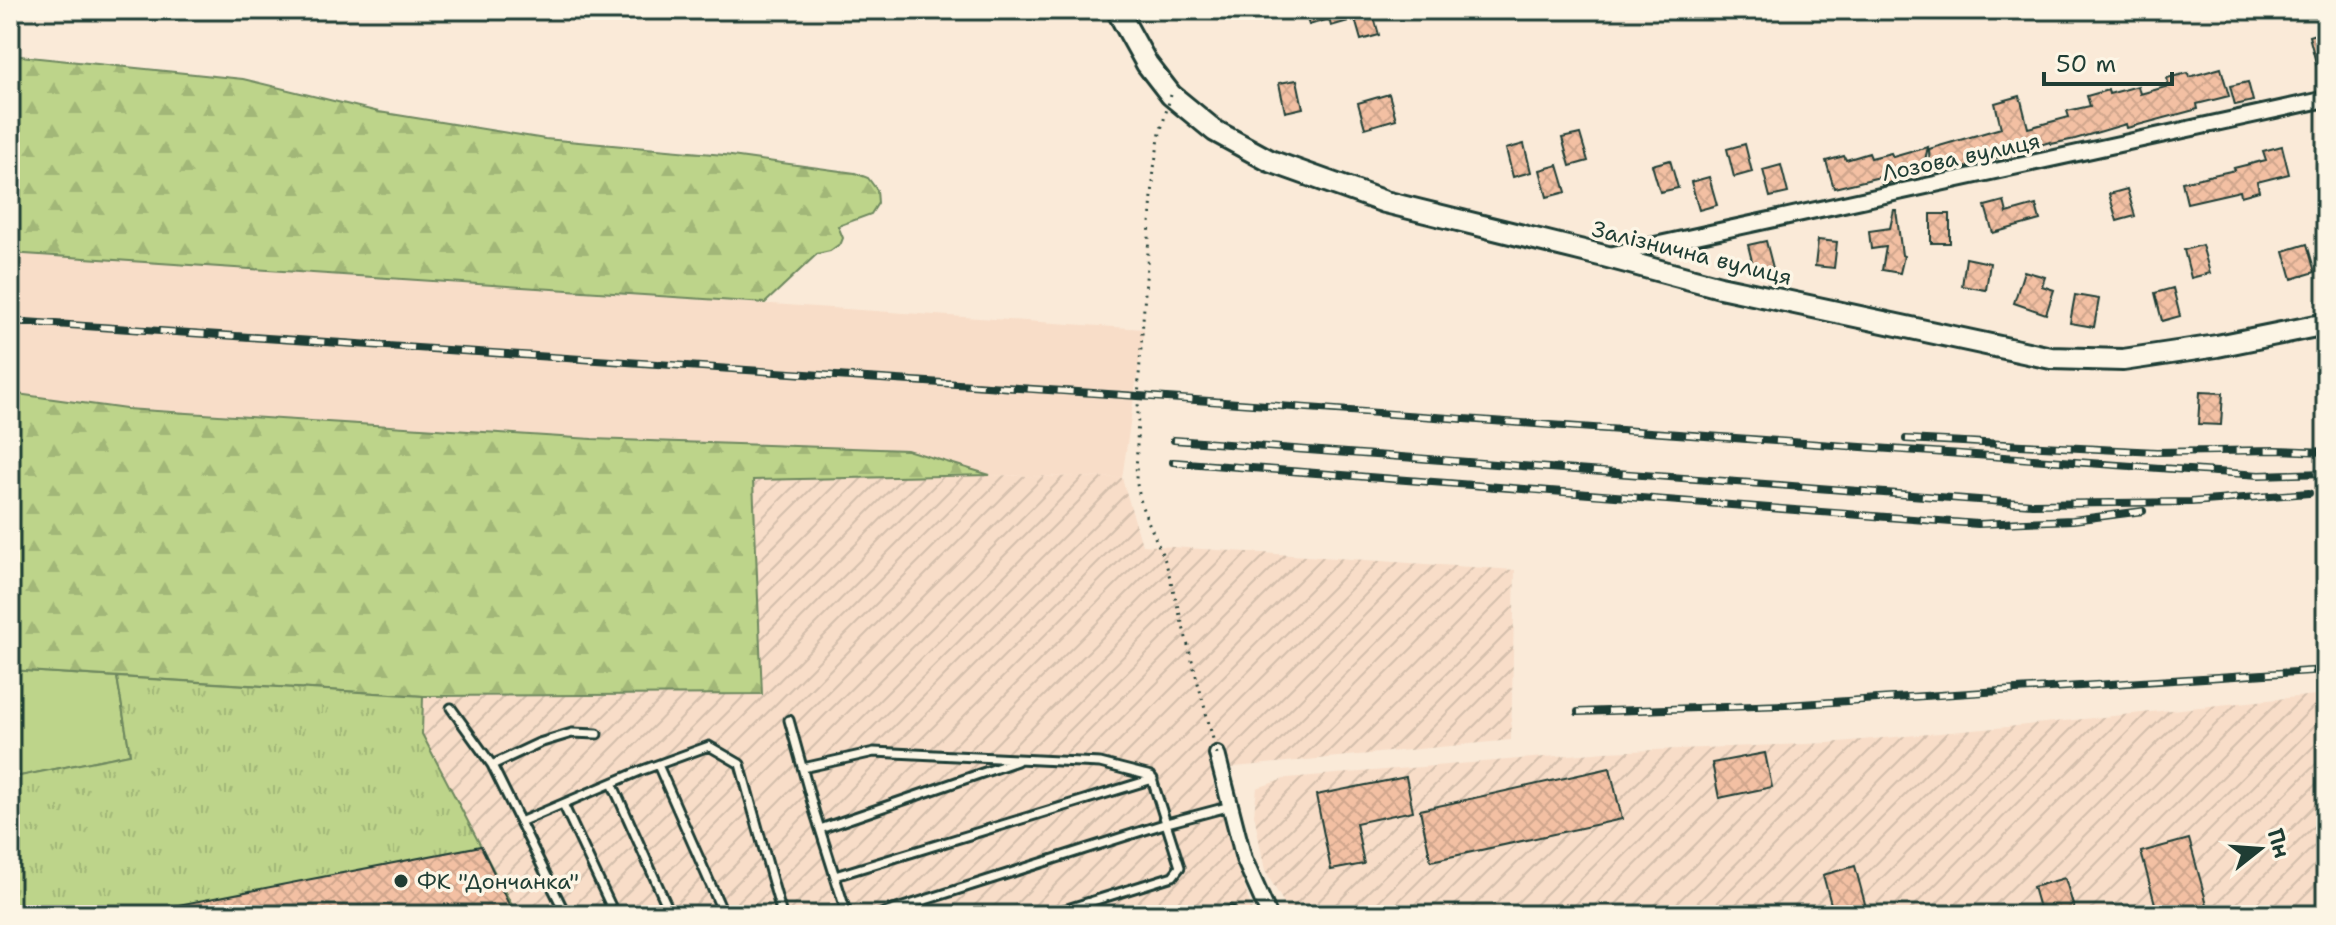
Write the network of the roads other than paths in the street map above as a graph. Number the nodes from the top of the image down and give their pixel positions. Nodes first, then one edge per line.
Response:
1 (1117, 10) edge
2 (2326, 99) edge
3 (1604, 256) junction
4 (2326, 324) edge
5 (451, 708) dead end
6 (789, 720) dead end
7 (597, 734) dead end
8 (1217, 754) road end
9 (1023, 759) junction
10 (492, 765) junction
11 (658, 765) junction
12 (803, 768) junction
13 (1153, 779) junction
14 (612, 783) junction
15 (563, 804) junction
16 (1231, 806) junction
17 (520, 822) junction
18 (1167, 823) junction
19 (820, 829) junction
20 (835, 876) junction
21 (1231, 911) dead end
22 (566, 915) edge
23 (615, 915) edge
24 (671, 915) edge
25 (724, 915) edge
26 (782, 915) edge
27 (847, 915) edge
28 (878, 915) edge
29 (1048, 915) edge
30 (1217, 915) edge
31 (1269, 915) edge

1 - 3 main road, Залізнична вулиця
2 - 3 street, Лозова вулиця
3 - 4 main road, Залізнична вулиця
5 - 10 lane
6 - 12 lane
7 - 10 lane
8 - 16 street
9 - 12 lane
9 - 13 lane
9 - 19 lane
10 - 17 lane
11 - 14 lane
11 - 25 lane
11 - 26 lane
12 - 19 lane
13 - 18 lane
13 - 20 lane
14 - 15 lane
14 - 24 lane
15 - 17 lane
15 - 23 lane
16 - 18 lane
16 - 31 street
17 - 22 lane
18 - 28 lane
18 - 29 lane
19 - 20 lane
20 - 27 lane
21 - 30 lane

